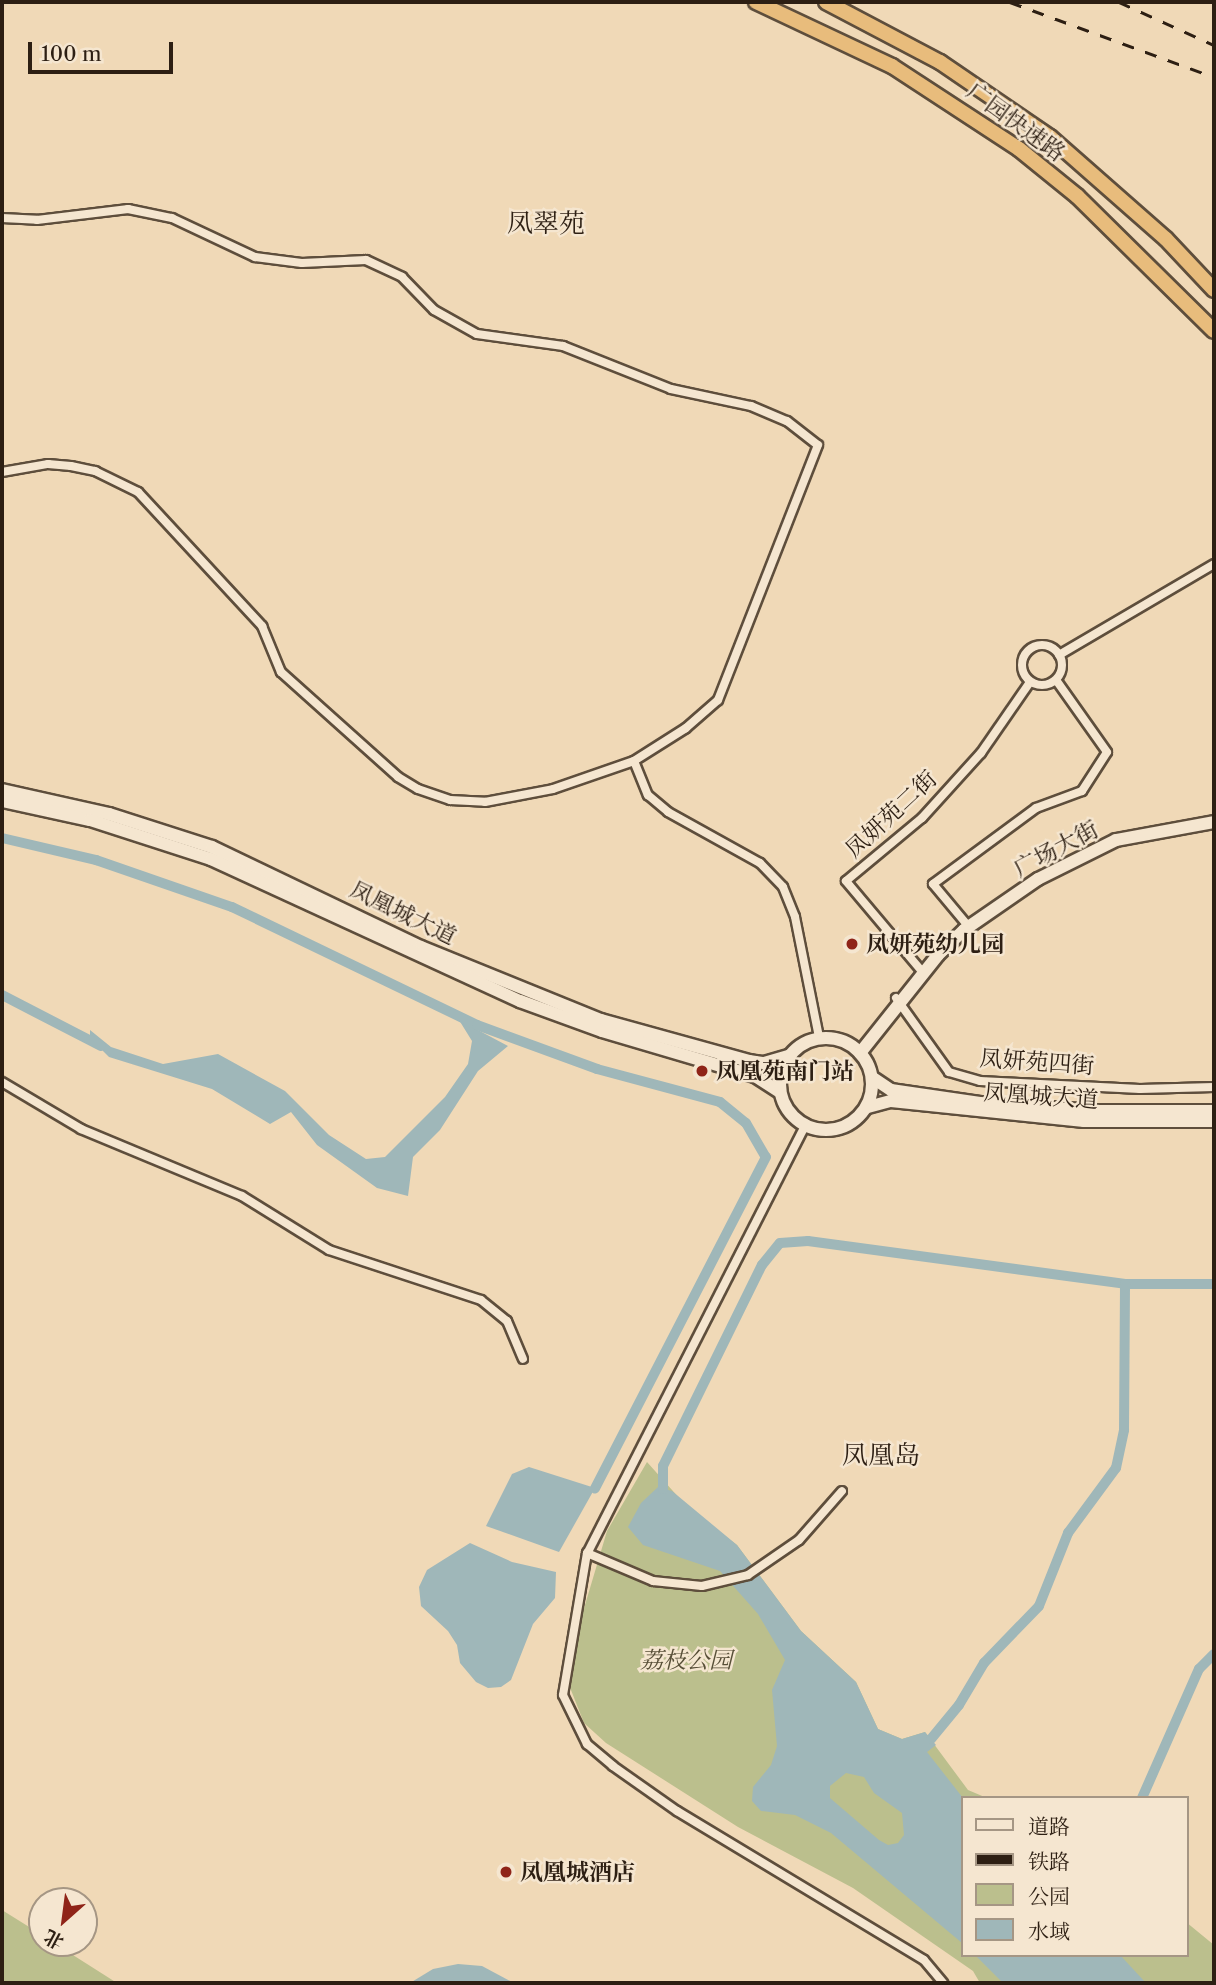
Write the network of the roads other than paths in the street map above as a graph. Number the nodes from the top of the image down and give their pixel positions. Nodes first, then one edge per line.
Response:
1 (756, 2) edge
2 (826, 2) edge
3 (2, 218) edge
4 (1214, 290) edge
5 (1214, 331) edge
6 (2, 472) edge
7 (1214, 564) edge
8 (1059, 654) junction
9 (1056, 680) junction
10 (1030, 682) junction
11 (634, 761) junction
12 (2, 790) edge
13 (2, 801) edge
14 (1214, 821) edge
15 (969, 927) junction
16 (938, 956) junction
17 (920, 969) junction
18 (898, 1002) junction
19 (819, 1037) junction
20 (858, 1050) junction
21 (788, 1056) junction
22 (873, 1078) junction
23 (2, 1082) edge
24 (1214, 1087) edge
25 (780, 1091) junction
26 (868, 1107) junction
27 (1214, 1111) edge
28 (1214, 1121) edge
29 (806, 1126) junction
30 (523, 1359) dead end
31 (842, 1491) dead end
32 (587, 1553) junction
33 (943, 1983) edge

1 - 5 highway, 广园快速路
2 - 4 highway, 广园快速路
3 - 11 street
6 - 11 street
7 - 8 street
8 - 9 street
8 - 10 street
9 - 10 street
9 - 15 street
10 - 17 street, 凤妍苑二街
11 - 19 street
12 - 21 main road, 凤凰城大道
13 - 25 main road, 凤凰城大道
14 - 15 main road, 广场大街
15 - 16 main road, 广场大街
16 - 17 main road, 广场大街
16 - 18 main road, 广场大街
17 - 18 main road, 广场大街
18 - 20 main road, 广场大街
18 - 24 street, 凤妍苑四街
19 - 20 main road
19 - 21 main road
20 - 22 main road
21 - 25 main road
22 - 26 main road
22 - 27 main road, 凤凰城大道
23 - 30 street
25 - 29 main road
26 - 28 main road, 凤凰城大道
26 - 29 main road
29 - 32 street
31 - 32 street
32 - 33 street

